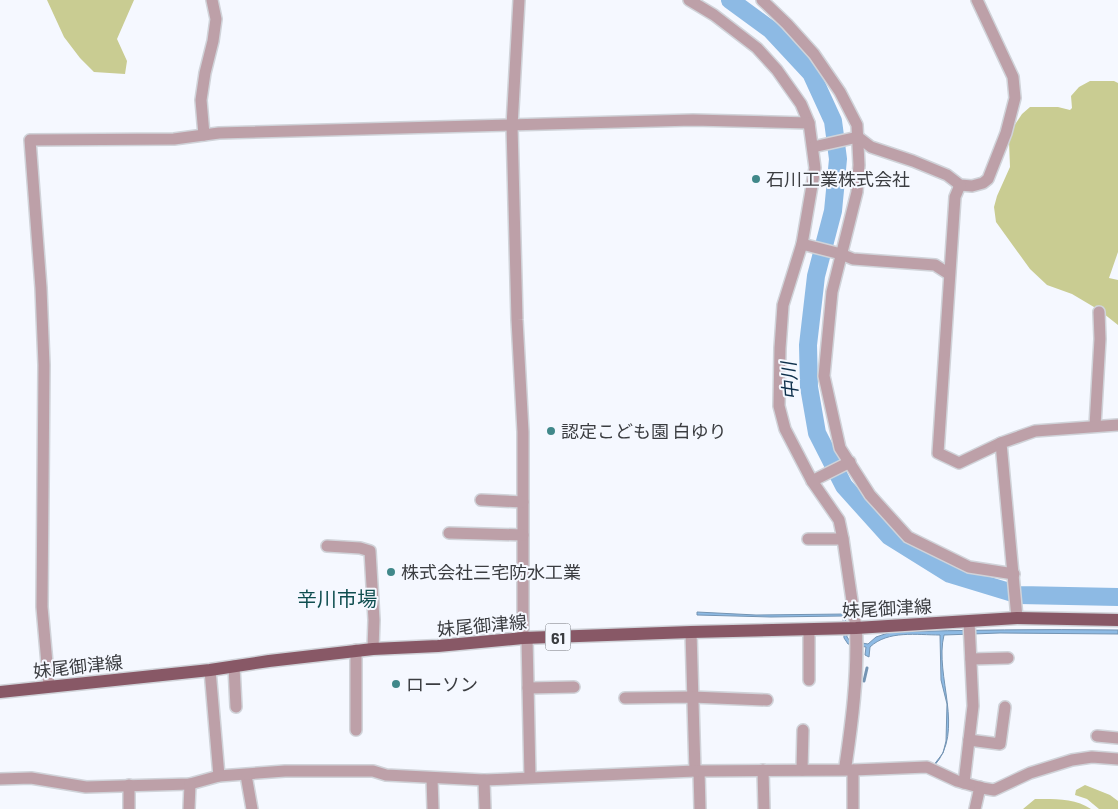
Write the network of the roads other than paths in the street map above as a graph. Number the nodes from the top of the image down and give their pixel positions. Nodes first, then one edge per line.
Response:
1 (212, 0) edge
2 (519, 0) edge
3 (689, 0) edge
4 (762, 0) edge
5 (976, 0) edge
6 (809, 122) junction
7 (512, 126) junction
8 (204, 135) junction
9 (858, 137) junction
10 (813, 147) junction
11 (960, 185) junction
12 (802, 244) junction
13 (841, 254) junction
14 (950, 274) junction
15 (1099, 312) dead end
16 (1118, 425) edge
17 (1095, 426) junction
18 (1000, 443) junction
19 (850, 462) junction
20 (812, 481) junction
21 (481, 500) dead end
22 (523, 502) junction
23 (449, 533) dead end
24 (523, 535) junction
25 (843, 539) junction
26 (808, 540) dead end
27 (327, 546) dead end
28 (1014, 574) junction
29 (1017, 615) junction
30 (1118, 620) edge
31 (969, 621) junction
32 (856, 628) junction
33 (809, 629) junction
34 (691, 632) junction
35 (525, 638) junction
36 (373, 649) junction
37 (356, 650) junction
38 (1008, 658) dead end
39 (971, 659) junction
40 (234, 666) junction
41 (210, 670) junction
42 (809, 680) dead end
43 (49, 686) junction
44 (574, 686) dead end
45 (528, 688) junction
46 (0, 692) edge
47 (692, 697) junction
48 (625, 698) dead end
49 (767, 700) dead end
50 (236, 707) dead end
51 (1004, 707) dead end
52 (356, 730) dead end
53 (803, 730) dead end
54 (1097, 736) dead end
55 (1118, 738) edge
56 (969, 740) junction
57 (1118, 759) edge
58 (763, 770) junction
59 (802, 770) junction
60 (849, 770) junction
61 (697, 771) junction
62 (246, 775) junction
63 (219, 776) junction
64 (530, 777) junction
65 (0, 778) edge
66 (432, 778) junction
67 (484, 780) junction
68 (964, 783) junction
69 (190, 784) junction
70 (129, 785) junction
71 (980, 787) junction
72 (129, 809) edge
73 (189, 809) edge
74 (252, 809) edge
75 (433, 809) edge
76 (485, 809) edge
77 (700, 809) edge
78 (764, 809) edge
79 (853, 809) edge
80 (975, 809) edge

1 - 8 street
2 - 7 street
3 - 6 street
4 - 9 street
5 - 11 street
6 - 7 street
6 - 10 street
7 - 8 street
7 - 22 street
8 - 43 street
9 - 10 street
9 - 11 street
9 - 13 street
10 - 12 street
11 - 14 street
12 - 13 street
12 - 20 street
13 - 14 street
13 - 19 street
14 - 18 street
15 - 17 street
16 - 17 street
17 - 18 street
18 - 28 street
19 - 20 street
19 - 28 street
20 - 25 street
21 - 22 street
22 - 24 street
23 - 24 street
24 - 35 street
25 - 26 street
25 - 32 street
27 - 36 street
28 - 29 street
29 - 30 main road, 妹尾御津線 / 61
29 - 31 main road, 妹尾御津線 / 61
31 - 32 main road, 妹尾御津線 / 61
31 - 39 street
32 - 33 main road, 妹尾御津線 / 61
32 - 60 street
33 - 34 main road, 妹尾御津線 / 61
33 - 42 street
34 - 35 main road, 妹尾御津線 / 61
34 - 47 street
35 - 36 main road, 妹尾御津線 / 61
35 - 45 street
36 - 37 main road, 妹尾御津線 / 61
37 - 40 main road, 妹尾御津線 / 61
37 - 52 street
38 - 39 street
39 - 56 street
40 - 41 main road, 妹尾御津線 / 61
40 - 50 street
41 - 43 main road, 妹尾御津線 / 61
41 - 63 street
43 - 46 main road, 妹尾御津線 / 61
44 - 45 street
45 - 64 street
47 - 48 street
47 - 49 street
47 - 61 street
51 - 56 street
53 - 59 street
54 - 55 street
56 - 68 street
57 - 71 street
58 - 59 street
58 - 61 street
58 - 78 street
59 - 60 street
60 - 68 street
60 - 79 street
61 - 64 street
61 - 77 street
62 - 63 street
62 - 66 street
62 - 74 street
63 - 69 street
64 - 67 street
65 - 70 street
66 - 67 street
66 - 75 street
67 - 76 street
68 - 71 street
69 - 70 street
69 - 73 street
70 - 72 street
71 - 80 street

